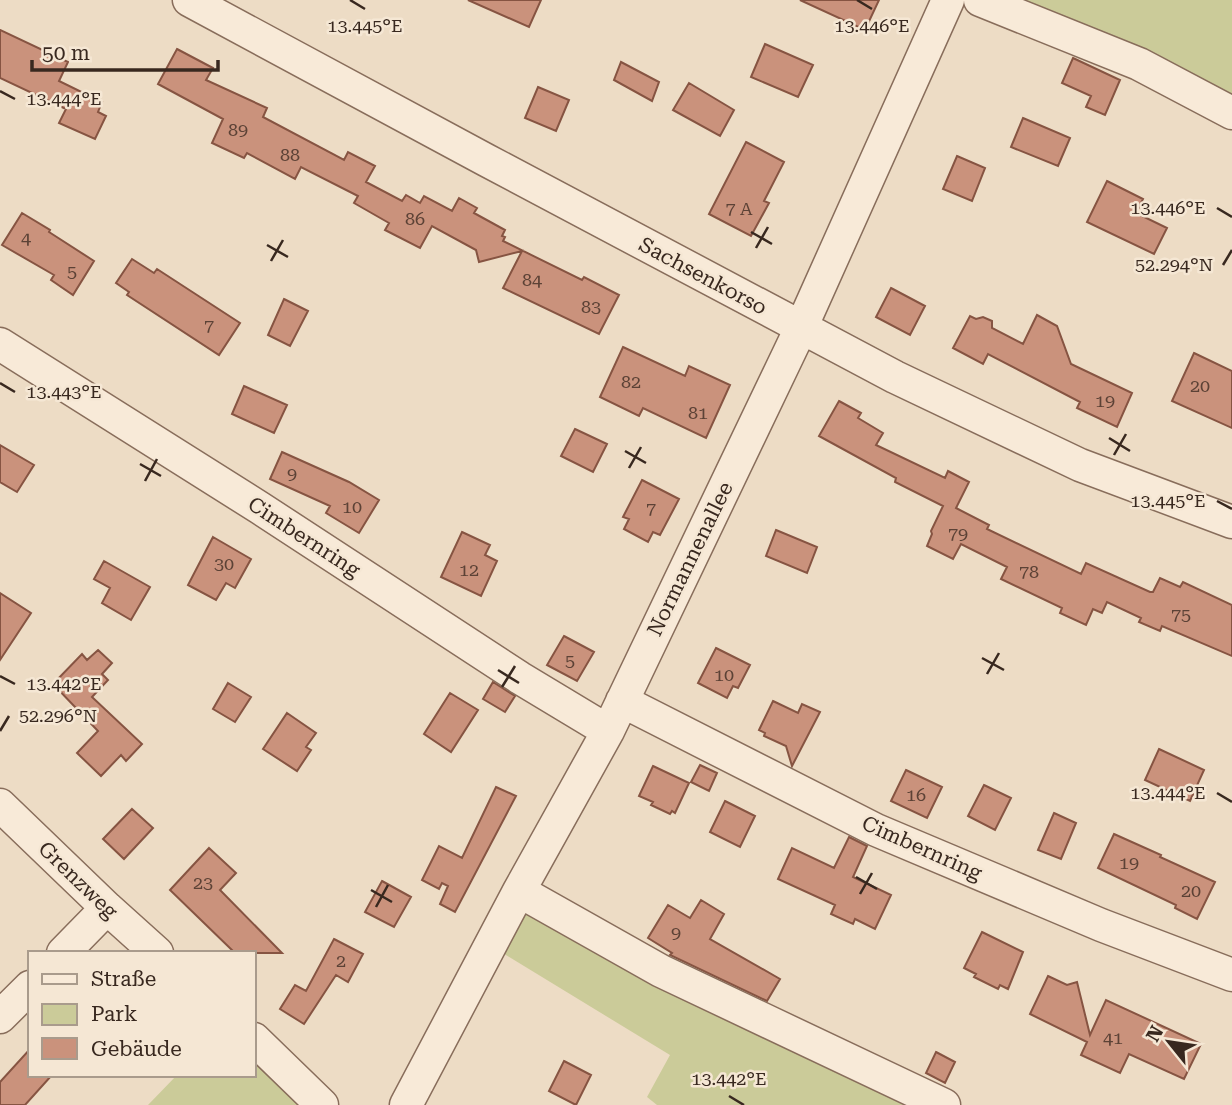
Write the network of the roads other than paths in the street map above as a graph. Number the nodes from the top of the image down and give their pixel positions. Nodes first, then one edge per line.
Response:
1 (189, 0) edge
2 (948, 0) edge
3 (980, 0) edge
4 (1232, 113) edge
5 (801, 328) junction
6 (0, 344) edge
7 (1232, 522) edge
8 (622, 701) junction
9 (608, 731) junction
10 (0, 805) edge
11 (519, 891) junction
12 (107, 908) junction
13 (65, 951) edge
14 (156, 951) edge
15 (1232, 975) edge
16 (28, 989) edge
17 (0, 1017) edge
18 (256, 1041) edge
19 (322, 1105) edge
20 (406, 1105) edge
21 (944, 1105) edge

1 - 5 street, Sachsenkorso
2 - 5 street, Normannenallee
3 - 4 street
5 - 7 street, Sachsenkorso
5 - 8 street, Normannenallee
6 - 9 street, Cimbernring
8 - 9 street, Normannenallee
8 - 15 street, Cimbernring
9 - 11 street, Normannenallee
10 - 12 street, Grenzweg
11 - 20 street, Normannenallee
11 - 21 street
12 - 13 street
12 - 14 street, Grenzweg
16 - 17 street
18 - 19 street

